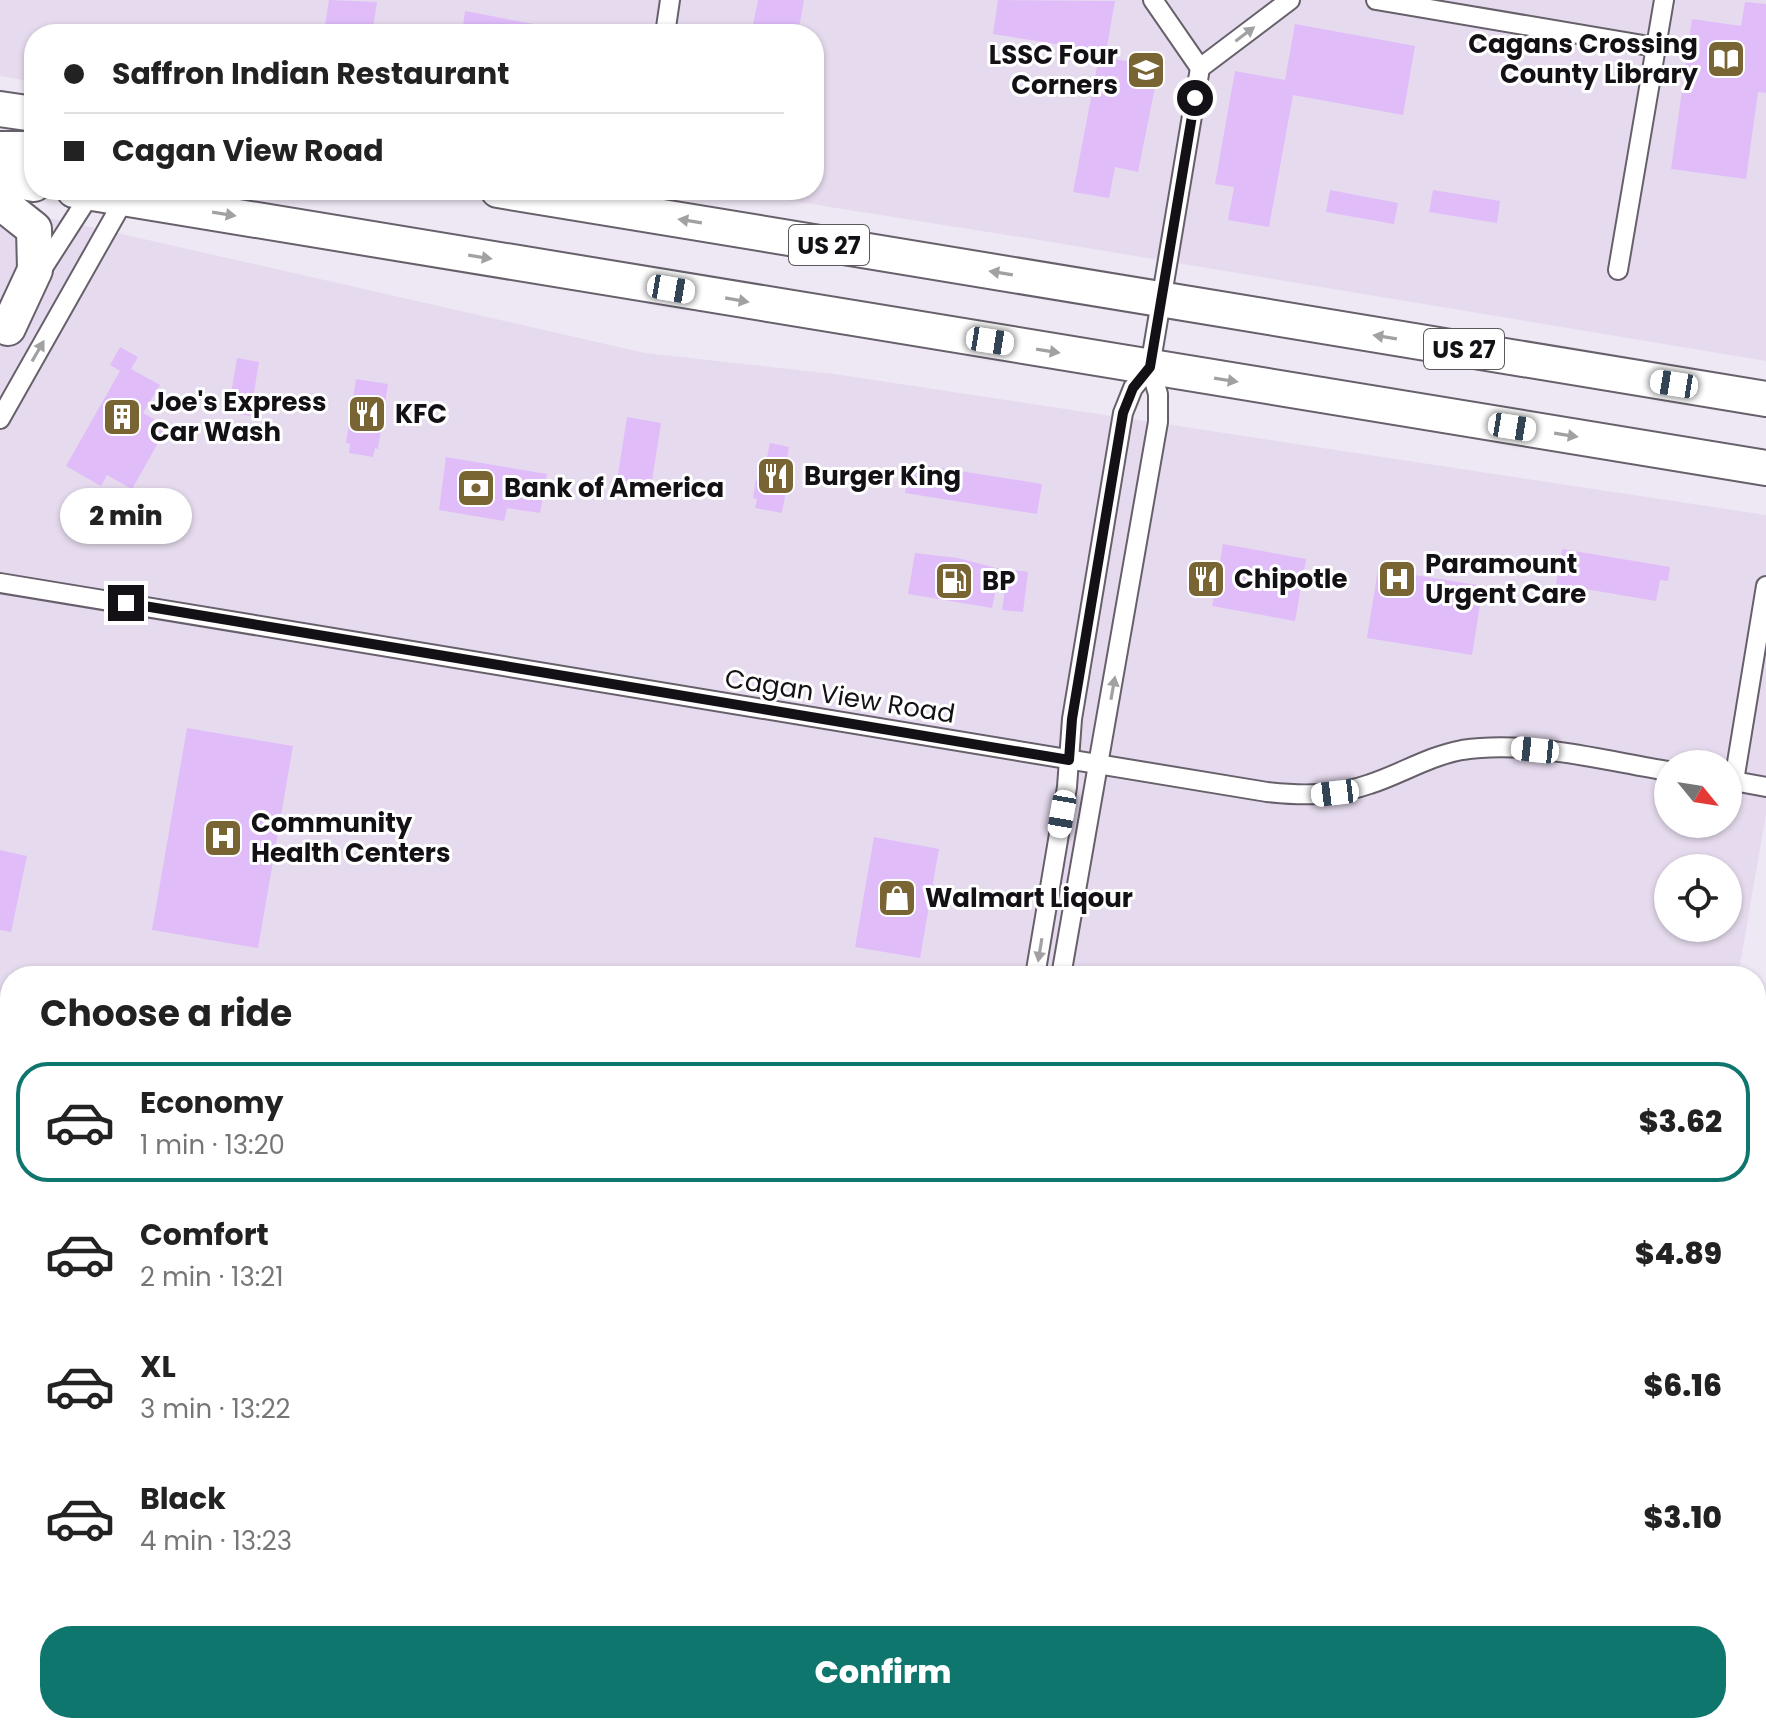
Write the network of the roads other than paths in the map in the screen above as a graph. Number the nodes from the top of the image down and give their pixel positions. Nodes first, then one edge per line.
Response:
1 (670, 0) edge
2 (1153, 0) edge
3 (1290, 0) edge
4 (1376, 0) edge
5 (1664, 0) edge
6 (666, 24) edge
7 (1655, 47) junction
8 (1200, 68) junction
9 (0, 109) edge
10 (24, 113) edge
11 (0, 149) edge
12 (24, 149) edge
13 (0, 178) edge
14 (24, 182) edge
15 (92, 200) edge
16 (94, 200) edge
17 (139, 200) edge
18 (618, 200) edge
19 (0, 202) edge
20 (642, 202) edge
21 (1618, 270) dead end
22 (1161, 300) junction
23 (4, 334) edge
24 (1150, 367) junction
25 (1766, 399) edge
26 (0, 419) edge
27 (1766, 447) edge
28 (1668, 452) junction
29 (1766, 468) edge
30 (0, 583) edge
31 (1766, 586) edge
32 (1737, 750) edge
33 (1069, 760) junction
34 (1098, 764) junction
35 (1654, 769) edge
36 (1742, 783) edge
37 (1766, 787) edge
38 (1037, 966) edge
39 (1063, 966) edge

1 - 6 street
2 - 8 street
8 -> 3 street
4 - 7 street
5 - 7 street
7 - 21 street
8 - 22 street
9 - 10 highway
11 - 12 highway
13 - 14 highway
15 - 23 street
26 -> 16 street
17 -> 24 highway
18 - 20 highway, US 27
19 - 23 highway
22 -> 20 highway, US 27
22 - 24 street
25 -> 22 highway, US 27
24 -> 28 highway
24 - 33 street
34 -> 24 street
27 - 28 highway
28 - 29 highway
30 - 33 street, Cagan View Road
31 - 32 street
33 - 34 street, Cagan View Road
33 -> 38 street
34 - 35 street, Cagan View Road
34 - 39 street
36 - 37 street

